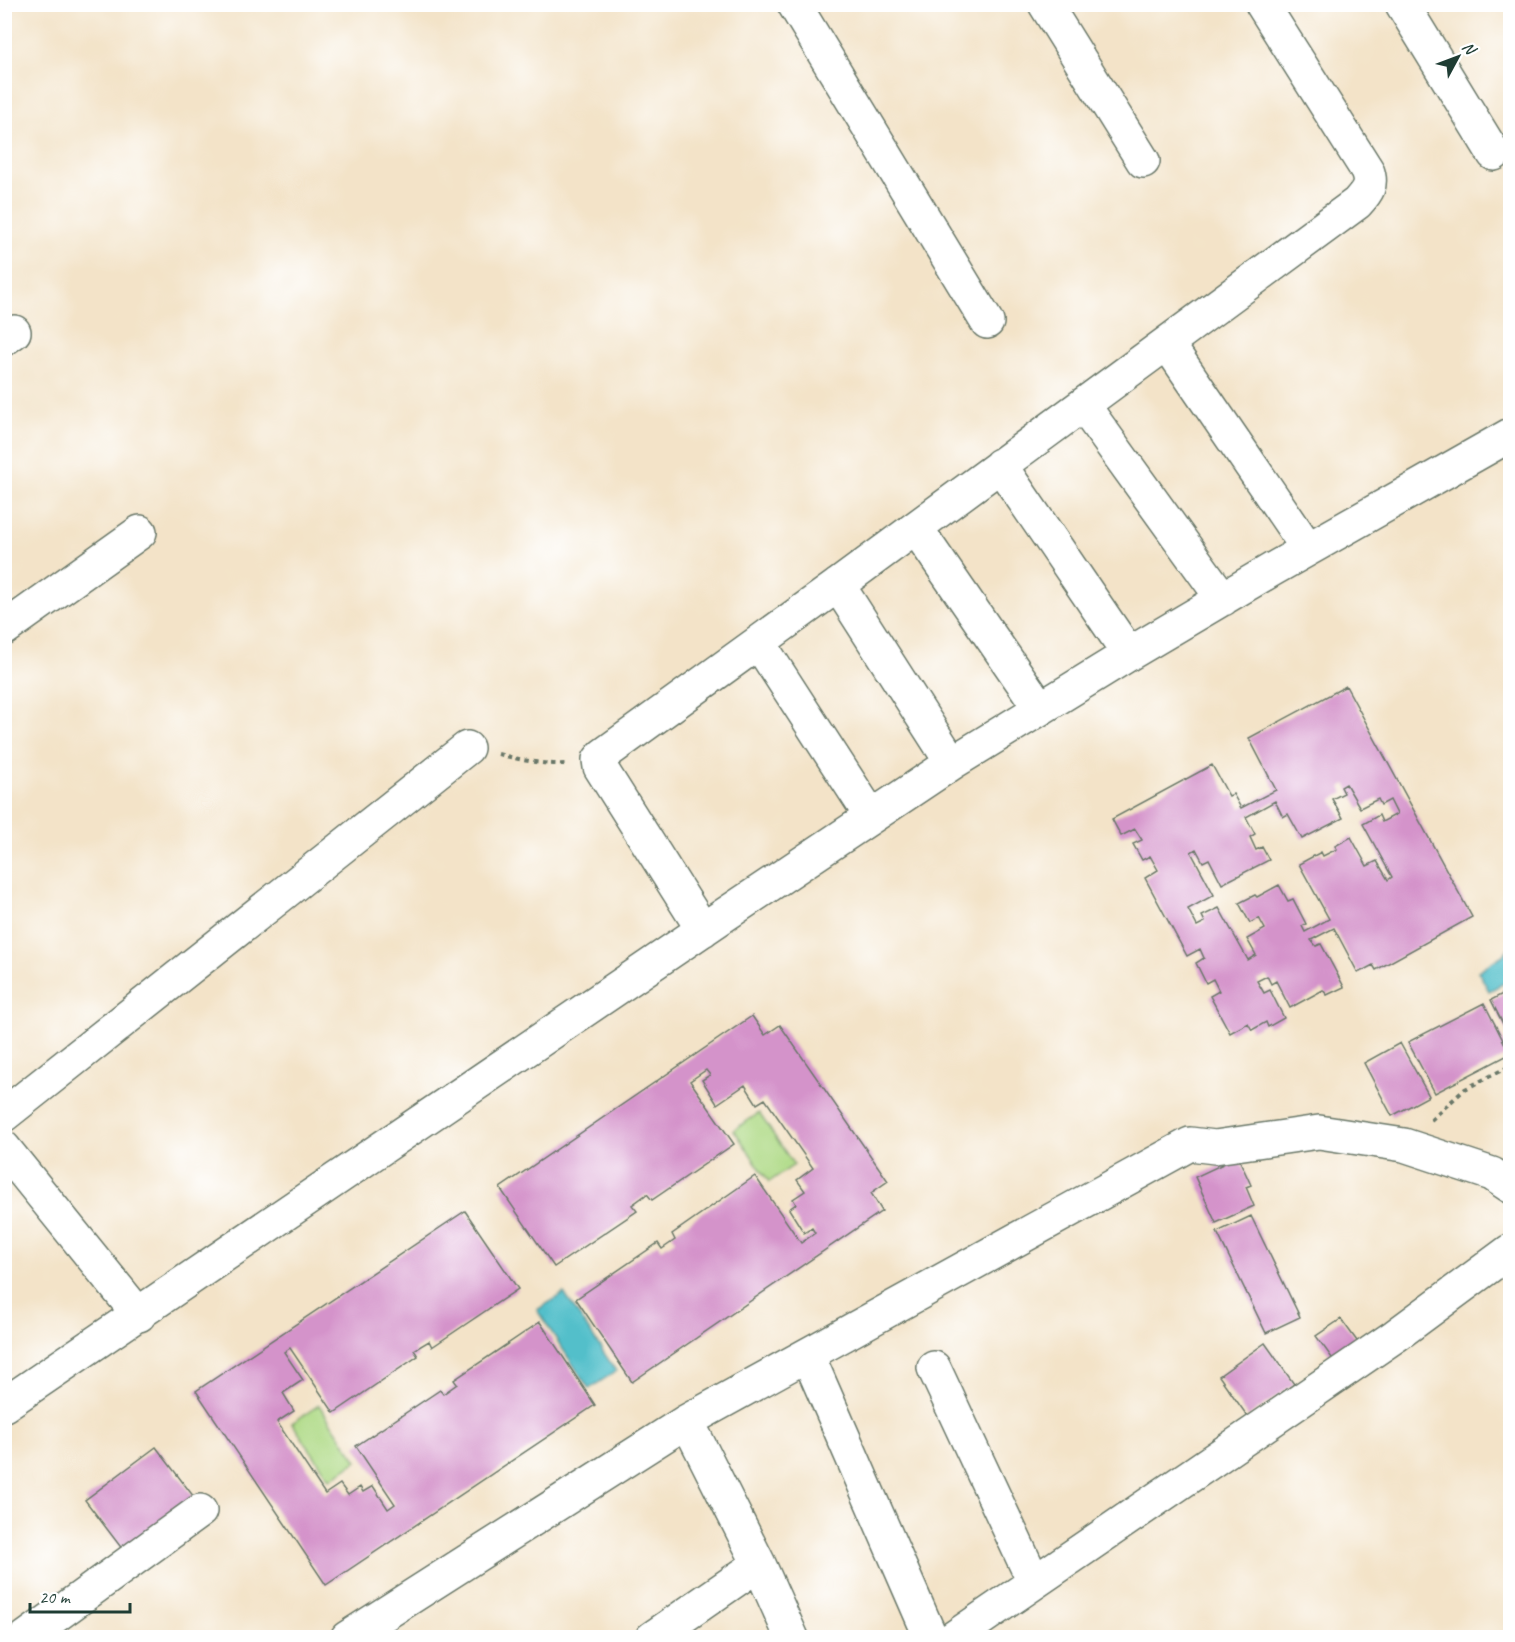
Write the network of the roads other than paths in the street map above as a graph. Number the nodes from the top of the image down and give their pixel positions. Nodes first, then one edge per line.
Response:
1 (794, 4) edge
2 (1045, 4) edge
3 (1262, 4) edge
4 (1402, 4) edge
5 (1494, 154) dead end
6 (1143, 161) dead end
7 (987, 322) dead end
8 (1167, 344) junction
9 (1083, 405) junction
10 (1510, 435) edge
11 (1000, 465) junction
12 (916, 528) junction
13 (140, 532) dead end
14 (1308, 549) junction
15 (838, 585) junction
16 (1223, 599) junction
17 (4, 629) edge
18 (759, 643) junction
19 (1129, 654) junction
20 (1040, 708) junction
21 (467, 748) road end
22 (952, 763) junction
23 (871, 816) junction
24 (703, 930) junction
25 (4, 1115) edge
26 (4, 1148) edge
27 (1510, 1186) edge
28 (1510, 1251) edge
29 (140, 1315) junction
30 (808, 1356) junction
31 (934, 1368) dead end
32 (4, 1405) edge
33 (687, 1421) junction
34 (200, 1512) dead end
35 (759, 1564) junction
36 (1034, 1582) junction
37 (25, 1638) edge
38 (347, 1638) edge
39 (652, 1638) edge
40 (792, 1638) edge
41 (931, 1638) edge
42 (953, 1638) edge

1 - 7 street
2 - 6 street
3 - 8 street
4 - 5 street
8 - 9 street
8 - 14 street
9 - 11 street
9 - 16 street
10 - 14 street
11 - 12 street
11 - 19 street
12 - 15 street
12 - 20 street
13 - 17 street
14 - 16 street
15 - 18 street
15 - 22 street
16 - 19 street
18 - 23 street
18 - 24 street
19 - 20 street
20 - 22 street
21 - 25 street
22 - 23 street
23 - 24 street
24 - 29 street
26 - 29 street
27 - 30 street
28 - 36 street
29 - 32 street
30 - 33 street
30 - 41 street
31 - 36 street
33 - 35 street
33 - 38 street
34 - 37 street
35 - 39 street
35 - 40 street
36 - 42 street

